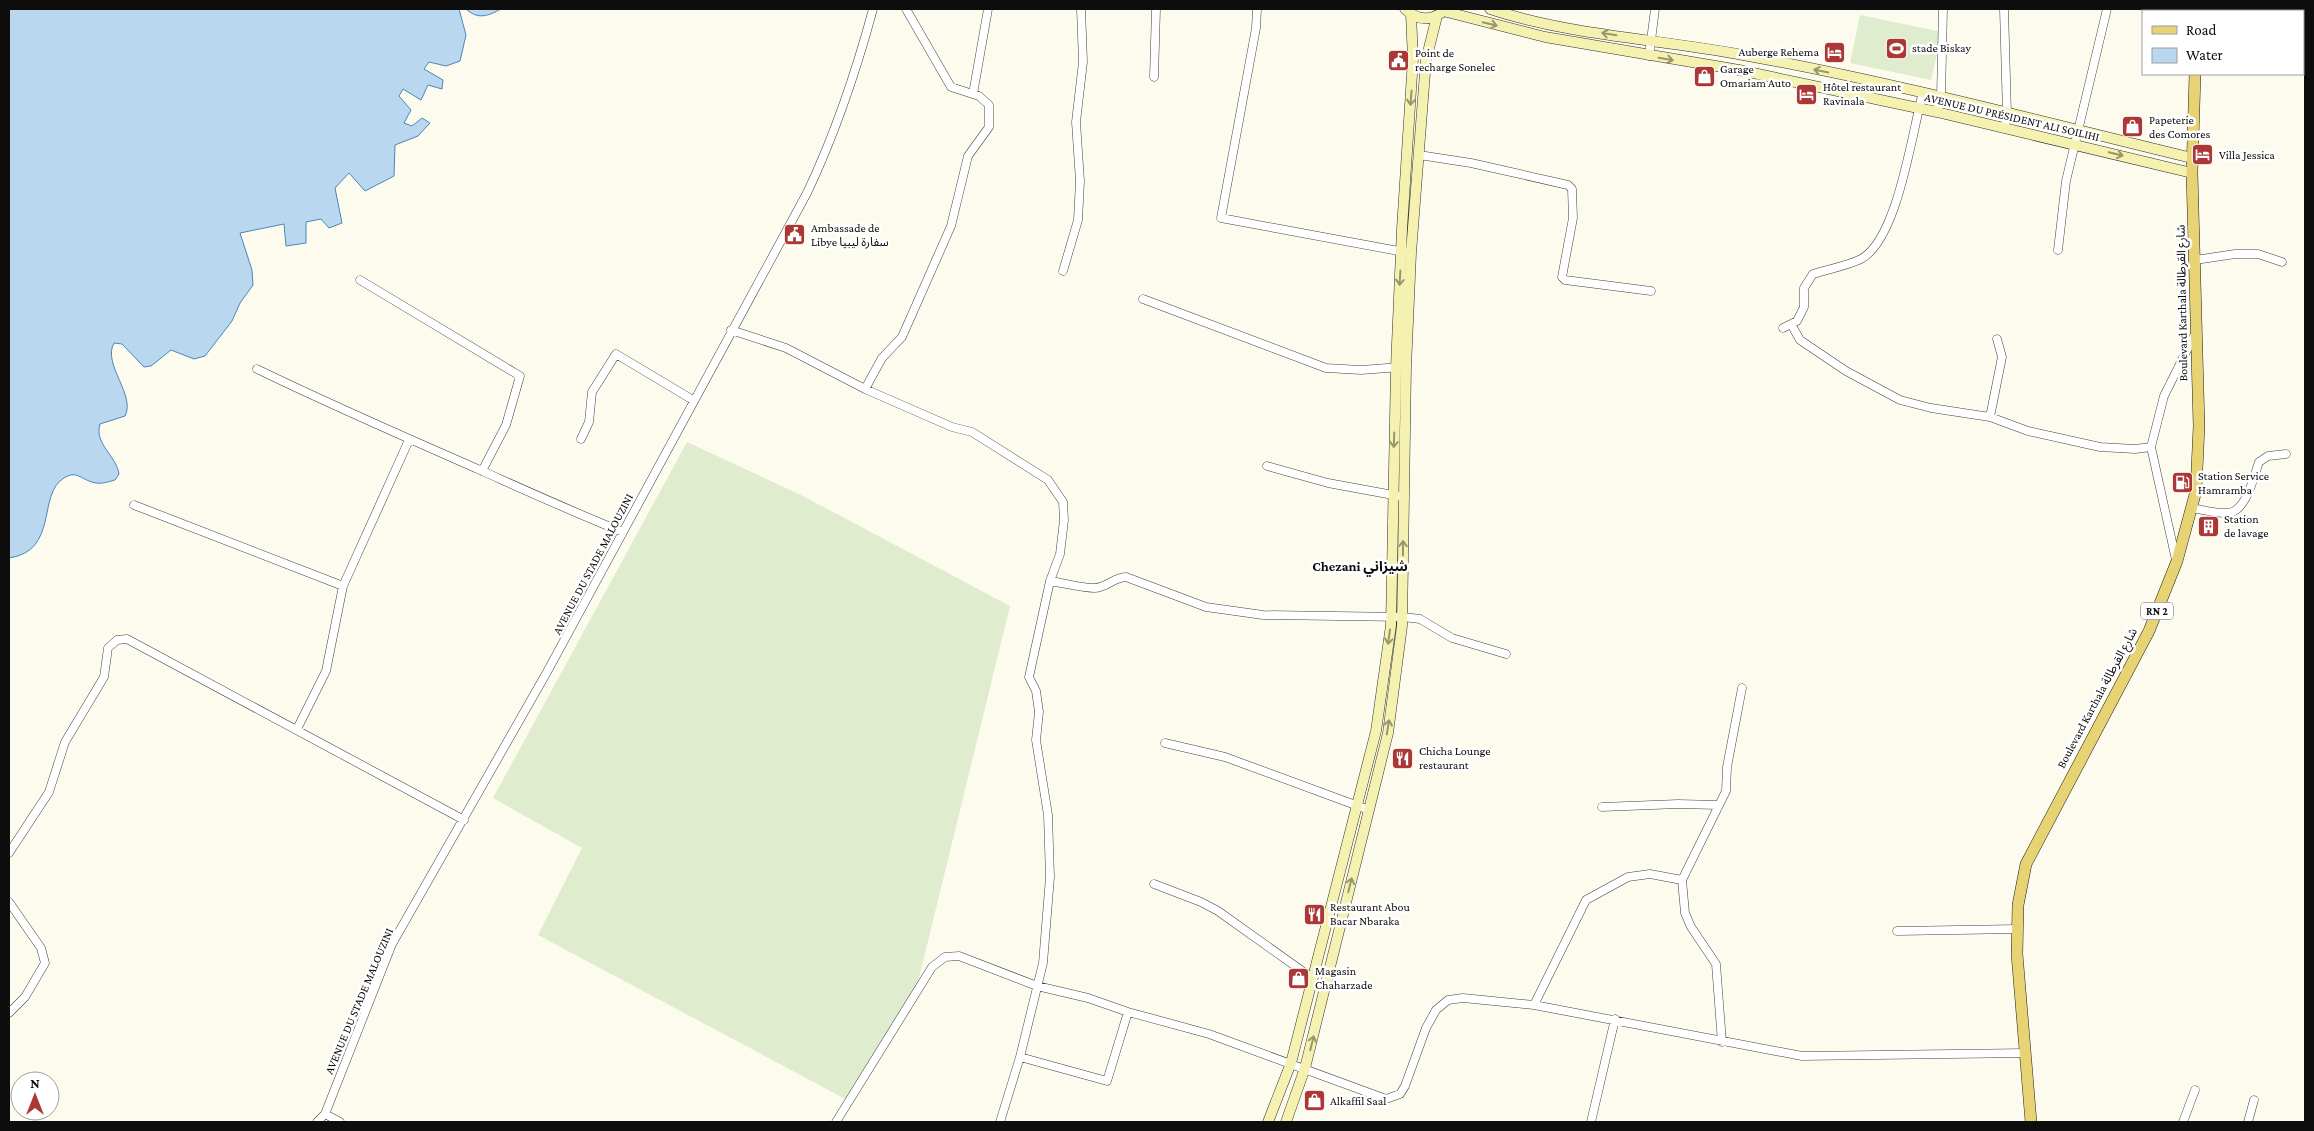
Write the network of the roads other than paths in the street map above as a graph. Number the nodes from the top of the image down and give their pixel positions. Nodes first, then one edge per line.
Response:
1 (873, 9) edge
2 (906, 9) edge
3 (988, 9) edge
4 (1081, 9) edge
5 (1156, 9) edge
6 (1257, 9) edge
7 (1490, 9) edge
8 (1655, 9) edge
9 (1943, 9) edge
10 (2004, 9) edge
11 (2107, 9) edge
12 (1407, 10) edge
13 (1442, 12) edge
14 (1651, 41) junction
15 (1648, 56) junction
16 (2195, 75) edge
17 (1154, 77) dead end
18 (1923, 92) junction
19 (973, 94) junction
20 (1941, 96) junction
21 (1918, 108) junction
22 (1938, 112) junction
23 (2007, 114) junction
24 (2005, 127) junction
25 (2078, 131) junction
26 (2075, 144) junction
27 (1419, 155) junction
28 (2192, 158) junction
29 (2192, 173) junction
30 (2058, 250) dead end
31 (1406, 252) junction
32 (2195, 260) junction
33 (2282, 262) dead end
34 (1063, 271) dead end
35 (360, 280) dead end
36 (1651, 290) dead end
37 (1143, 299) dead end
38 (1791, 324) junction
39 (1783, 328) dead end
40 (732, 330) junction
41 (2195, 334) junction
42 (1997, 339) dead end
43 (1401, 367) junction
44 (257, 369) dead end
45 (865, 389) junction
46 (693, 400) junction
47 (1990, 418) junction
48 (581, 439) dead end
49 (409, 440) junction
50 (2151, 447) junction
51 (2286, 454) dead end
52 (1267, 466) dead end
53 (482, 471) junction
54 (1392, 495) junction
55 (1404, 497) junction
56 (134, 505) dead end
57 (2192, 508) junction
58 (623, 532) junction
59 (2177, 561) junction
60 (1050, 581) junction
61 (343, 586) junction
62 (1391, 617) junction
63 (1403, 617) junction
64 (1506, 654) dead end
65 (1742, 688) dead end
66 (297, 729) junction
67 (1165, 744) dead end
68 (1356, 805) junction
69 (1718, 805) junction
70 (1602, 808) dead end
71 (1369, 810) junction
72 (464, 820) junction
73 (9, 853) edge
74 (1682, 880) junction
75 (1154, 884) dead end
76 (9, 902) edge
77 (2017, 929) junction
78 (1897, 930) dead end
79 (1312, 978) junction
80 (1037, 986) junction
81 (1534, 1005) junction
82 (1128, 1012) junction
83 (9, 1013) edge
84 (1615, 1019) junction
85 (1722, 1042) junction
86 (2026, 1053) junction
87 (1020, 1057) junction
88 (1291, 1063) junction
89 (1305, 1068) junction
90 (2195, 1090) dead end
91 (2254, 1100) dead end
92 (325, 1114) junction
93 (316, 1122) edge
94 (340, 1122) edge
95 (836, 1122) edge
96 (1000, 1122) edge
97 (1268, 1122) edge
98 (1286, 1122) edge
99 (1591, 1122) edge
100 (2031, 1122) edge
101 (2183, 1122) edge
102 (2248, 1122) edge

1 - 40 street, AVENUE DU STADE MALOUZINI
2 - 19 street
3 - 19 street
4 - 34 street
5 - 17 street
6 - 31 street
14 -> 7 main road, AVENUE DU PRÉSIDENT ALI SOILIHI
8 - 14 street
9 - 20 street
10 - 23 street
11 - 25 street
12 - 13 main road, AVENUE DU PRÉSIDENT ALI SOILIHI
12 -> 31 main road
13 -> 15 main road, AVENUE DU PRÉSIDENT ALI SOILIHI
13 - 27 main road
14 - 15 street
18 -> 14 main road, AVENUE DU PRÉSIDENT ALI SOILIHI
15 -> 21 main road, AVENUE DU PRÉSIDENT ALI SOILIHI
16 - 28 main road, Boulevard Karthala شارع القرطالة / RN 2
18 - 20 main road, AVENUE DU PRÉSIDENT ALI SOILIHI
18 - 21 street
19 - 45 street
20 - 22 street
20 - 23 main road, AVENUE DU PRÉSIDENT ALI SOILIHI
21 - 22 main road, AVENUE DU PRÉSIDENT ALI SOILIHI
21 - 38 street
22 - 24 main road, AVENUE DU PRÉSIDENT ALI SOILIHI
23 - 24 street
23 - 25 main road, AVENUE DU PRÉSIDENT ALI SOILIHI
24 - 26 main road, AVENUE DU PRÉSIDENT ALI SOILIHI
25 - 26 street
25 - 28 main road, AVENUE DU PRÉSIDENT ALI SOILIHI
26 -> 29 main road, AVENUE DU PRÉSIDENT ALI SOILIHI
26 - 30 street
27 - 31 main road
27 - 36 street
28 - 29 main road, Boulevard Karthala شارع القرطالة / RN 2
29 - 32 main road, Boulevard Karthala شارع القرطالة / RN 2
31 - 43 main road
32 - 33 street
32 - 41 main road, Boulevard Karthala شارع القرطالة / RN 2
35 - 53 street
37 - 43 street
38 - 39 street
38 - 47 street
40 - 45 street
40 - 46 street, AVENUE DU STADE MALOUZINI
41 - 50 street
41 - 57 main road, Boulevard Karthala شارع القرطالة / RN 2
42 - 47 street
43 -> 54 main road
43 - 55 main road
44 - 49 street
45 - 60 street
46 - 48 street
46 - 58 street, AVENUE DU STADE MALOUZINI
47 - 50 street
49 - 53 street
49 - 61 street
50 - 59 street
51 - 57 street
52 - 54 street
53 - 58 street
54 - 55 street
54 - 62 main road
63 -> 55 main road
56 - 61 street
57 - 59 main road, Boulevard Karthala شارع القرطالة / RN 2
58 - 72 street, AVENUE DU STADE MALOUZINI
59 - 77 main road, Boulevard Karthala شارع القرطالة / RN 2
60 - 62 street
60 - 80 street
61 - 66 street
62 - 63 street
62 -> 68 main road
63 - 64 street
71 -> 63 main road
65 - 69 street
66 - 72 street
66 - 73 street
67 - 68 street
68 - 71 street
68 - 79 main road
69 - 70 street
69 - 74 street
89 -> 71 main road
72 - 92 street, AVENUE DU STADE MALOUZINI
74 - 81 street
74 - 85 street
75 - 79 street
76 - 83 street
77 - 78 street
77 - 86 main road, Boulevard Karthala شارع القرطالة / RN 2
79 - 88 main road
80 - 82 street
80 - 87 street
80 - 95 street
81 - 84 street
81 - 89 street
82 - 87 street
82 - 88 street
84 - 85 street
84 - 99 street
85 - 86 street
86 - 100 main road, Boulevard Karthala شارع القرطالة / RN 2
87 - 96 street
88 - 89 street
88 - 97 main road
89 - 98 main road
90 - 101 street
91 - 102 street
92 - 93 street, AVENUE DU STADE MALOUZINI
92 - 94 street

